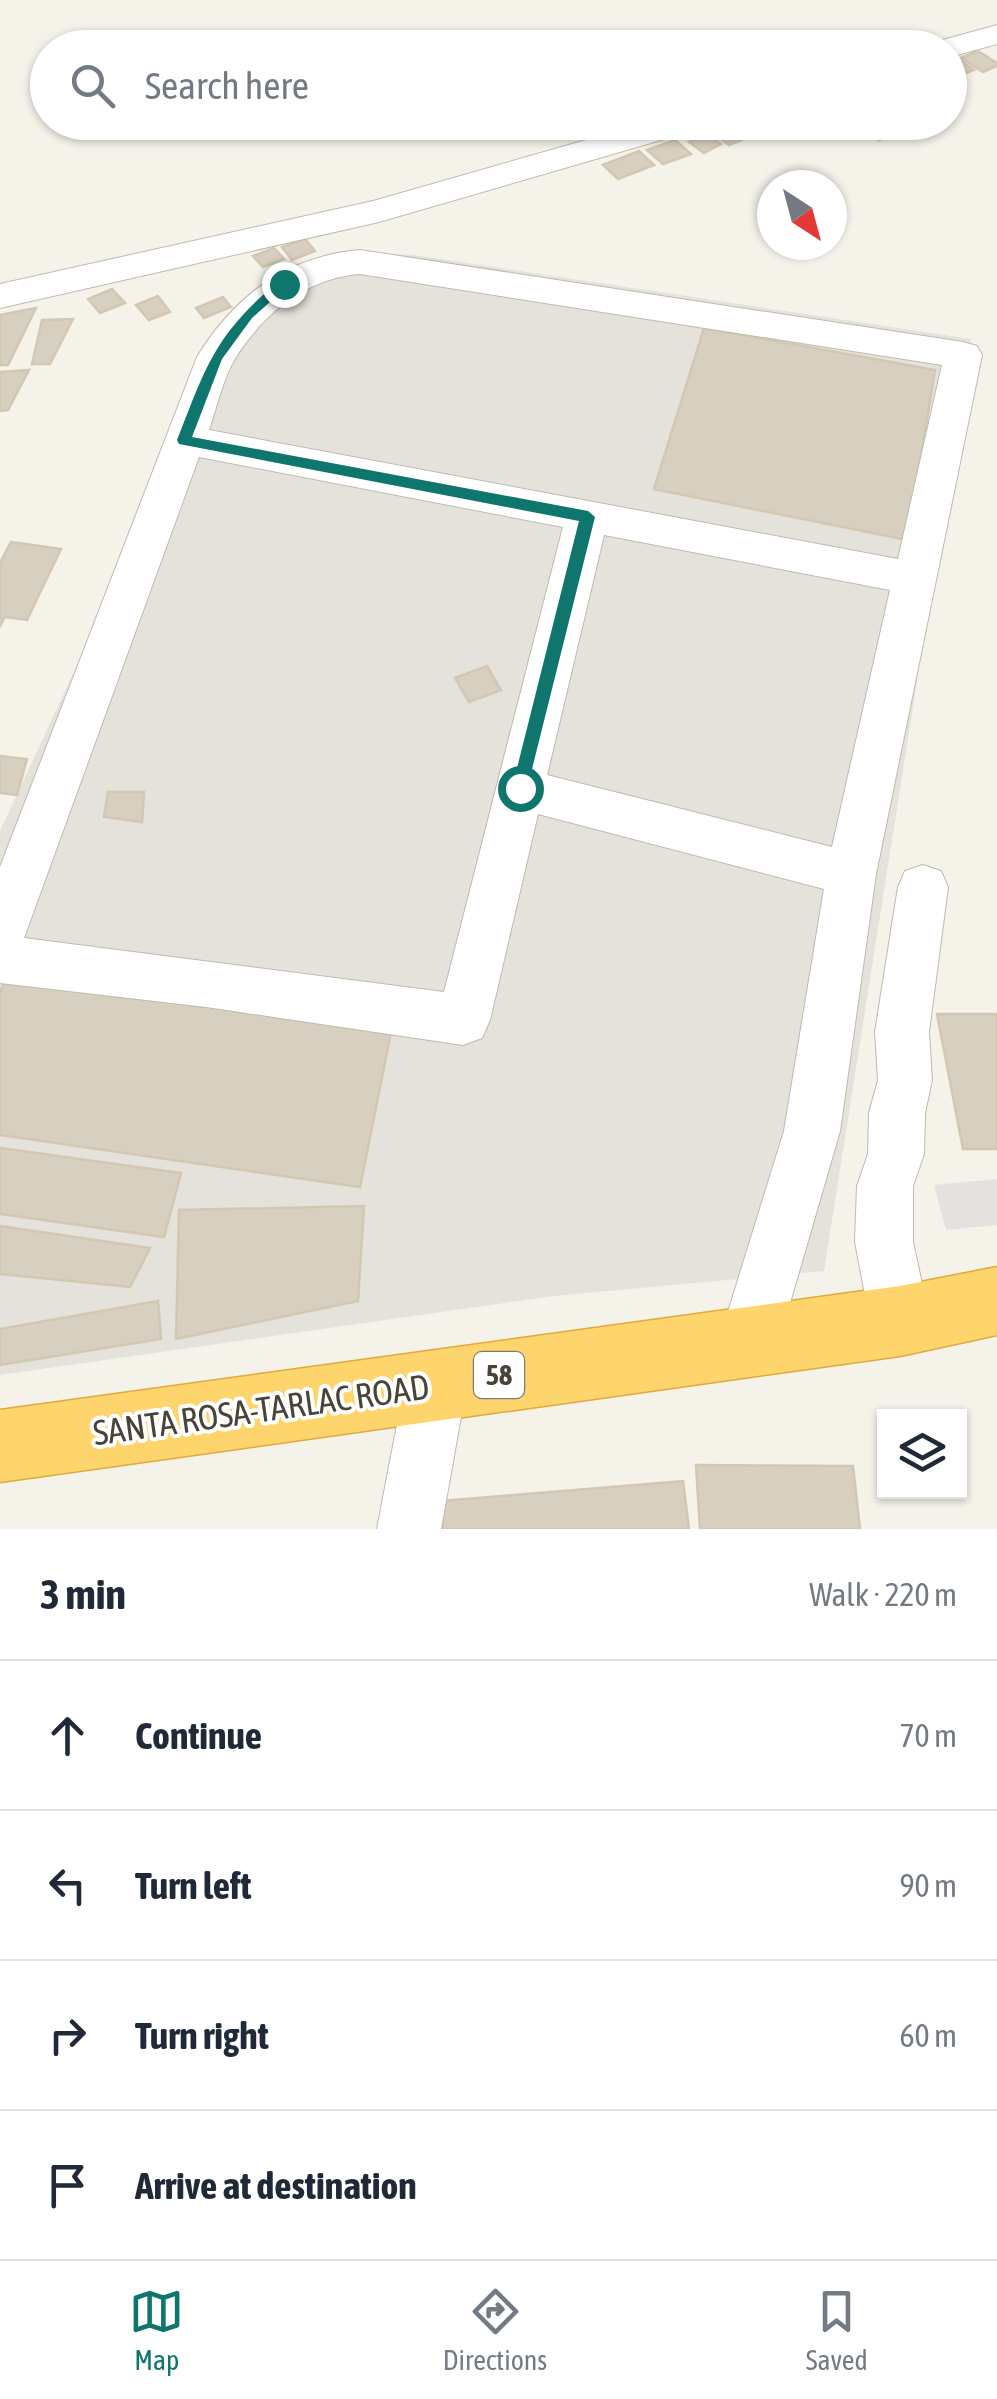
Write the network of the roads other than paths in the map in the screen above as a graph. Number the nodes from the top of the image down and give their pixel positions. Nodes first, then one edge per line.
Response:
1 (997, 34) edge
2 (967, 43) edge
3 (624, 140) edge
4 (0, 296) edge
5 (184, 440) junction
6 (588, 517) junction
7 (913, 578) junction
8 (520, 788) junction
9 (851, 874) junction
10 (924, 887) dead end
11 (0, 934) edge
12 (0, 960) edge
13 (997, 1300) edge
14 (900, 1321) junction
15 (749, 1341) junction
16 (436, 1383) junction
17 (0, 1446) edge
18 (410, 1529) edge

1 - 2 street
3 - 4 street
5 - 6 street
5 - 7 street
5 - 11 street
6 - 7 street
6 - 8 street
7 - 9 street
8 - 9 street
8 - 12 street
9 - 15 street
10 - 14 street
13 - 14 highway, SANTA ROSA-TARLAC ROAD / 58
14 - 15 highway, SANTA ROSA-TARLAC ROAD / 58
15 - 16 highway, SANTA ROSA-TARLAC ROAD / 58
16 - 17 highway, SANTA ROSA-TARLAC ROAD / 58
16 - 18 street

